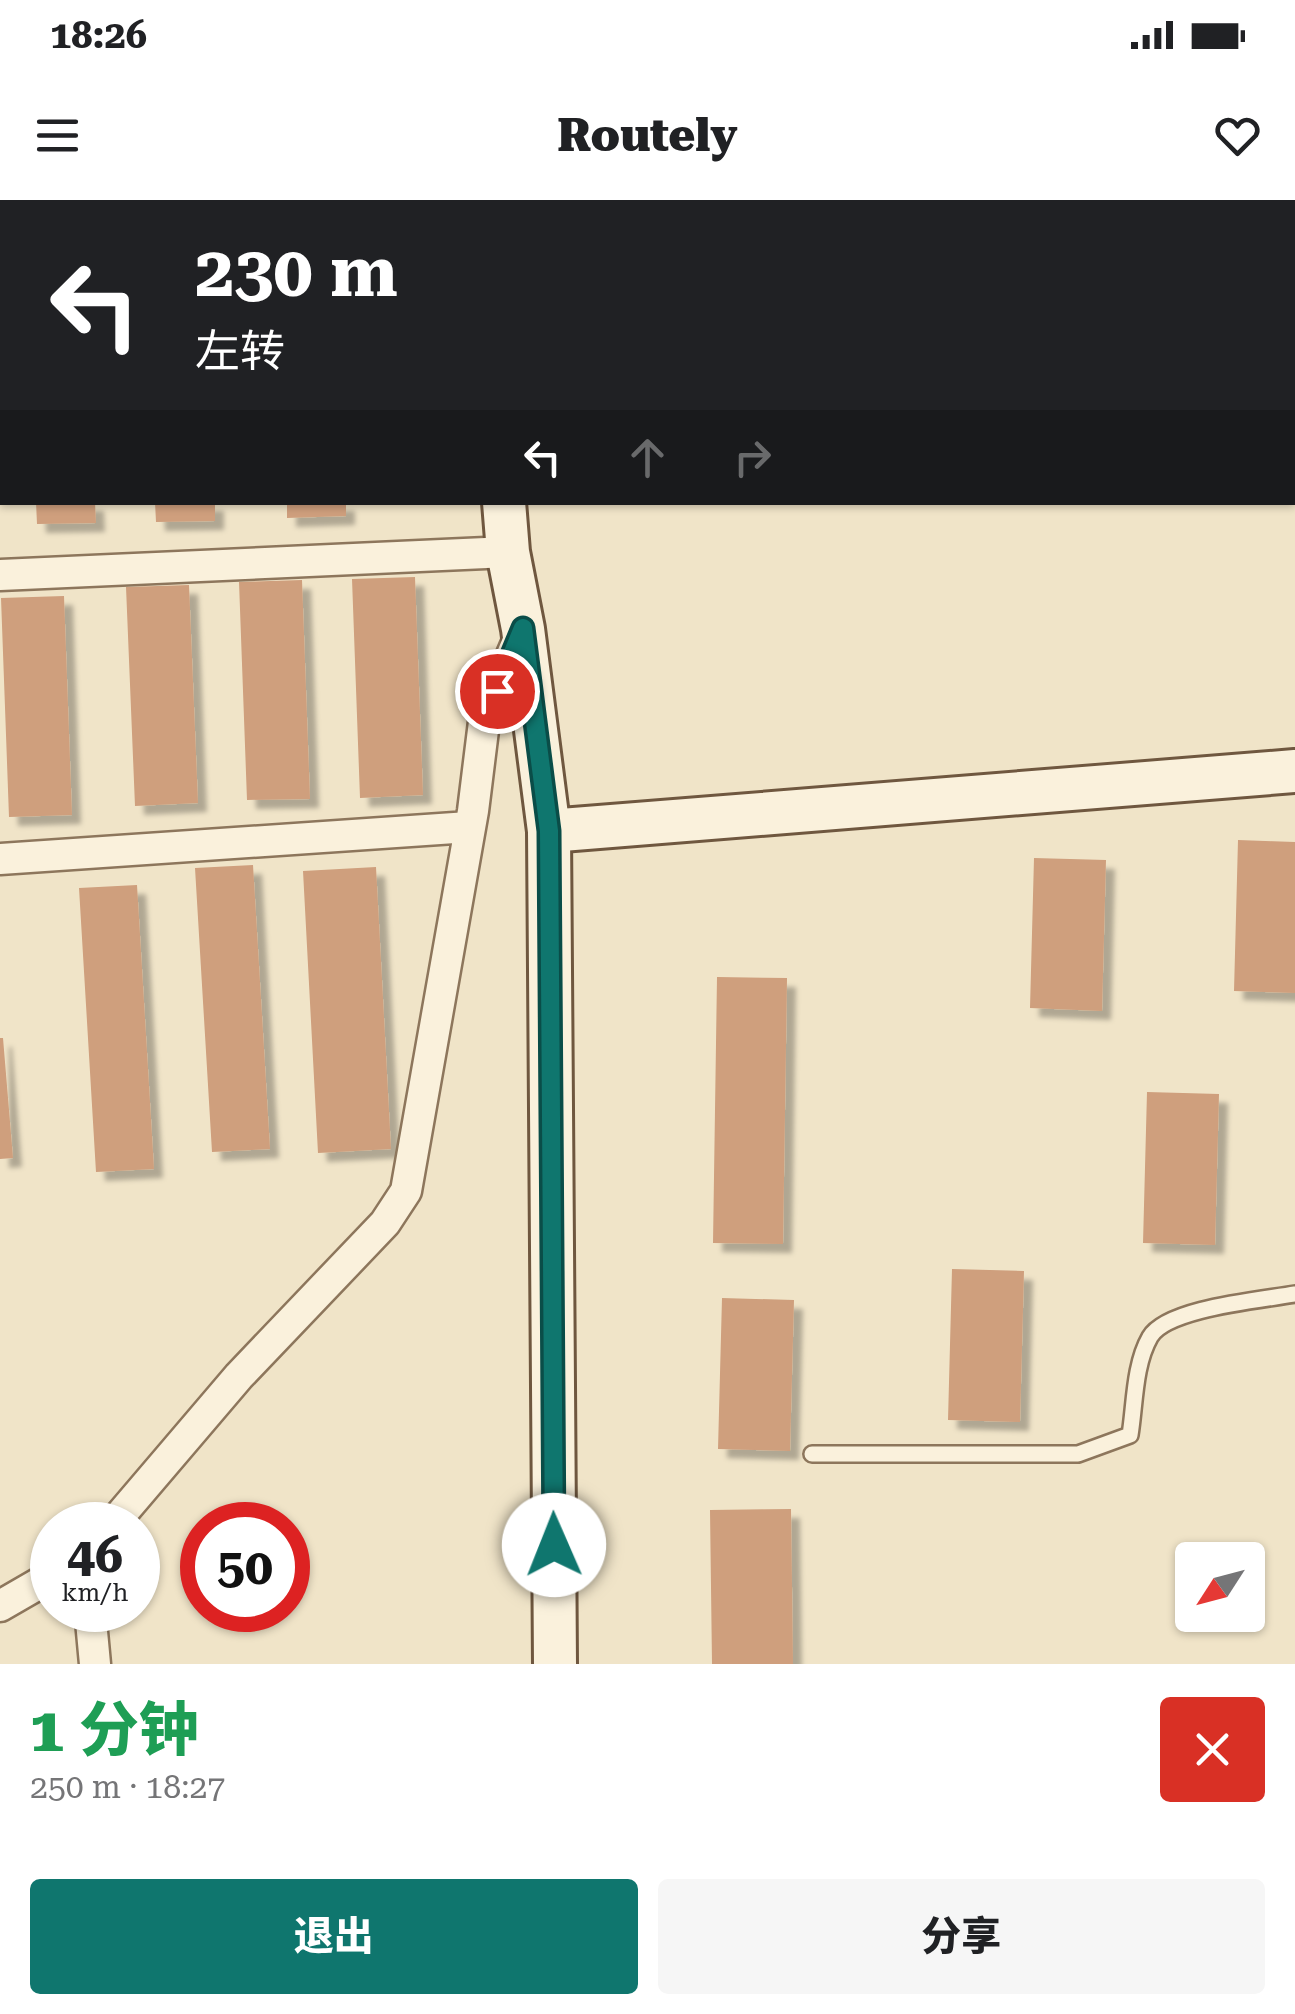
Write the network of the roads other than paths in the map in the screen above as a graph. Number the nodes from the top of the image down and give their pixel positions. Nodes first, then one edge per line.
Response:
1 (504, 505) edge
2 (508, 552) junction
3 (0, 575) edge
4 (523, 628) junction
5 (1295, 771) edge
6 (470, 826) junction
7 (549, 831) junction
8 (0, 860) edge
9 (1295, 1294) edge
10 (812, 1454) dead end
11 (131, 1502) edge
12 (30, 1589) edge
13 (0, 1606) edge
14 (92, 1632) edge
15 (95, 1664) edge
16 (555, 1664) edge

1 - 2 main road
2 - 3 street
2 - 4 main road
4 - 6 street
4 - 7 main road
5 - 7 main road
6 - 8 street
6 - 11 street
7 - 16 main road
9 - 10 lane
12 - 13 street
14 - 15 street

